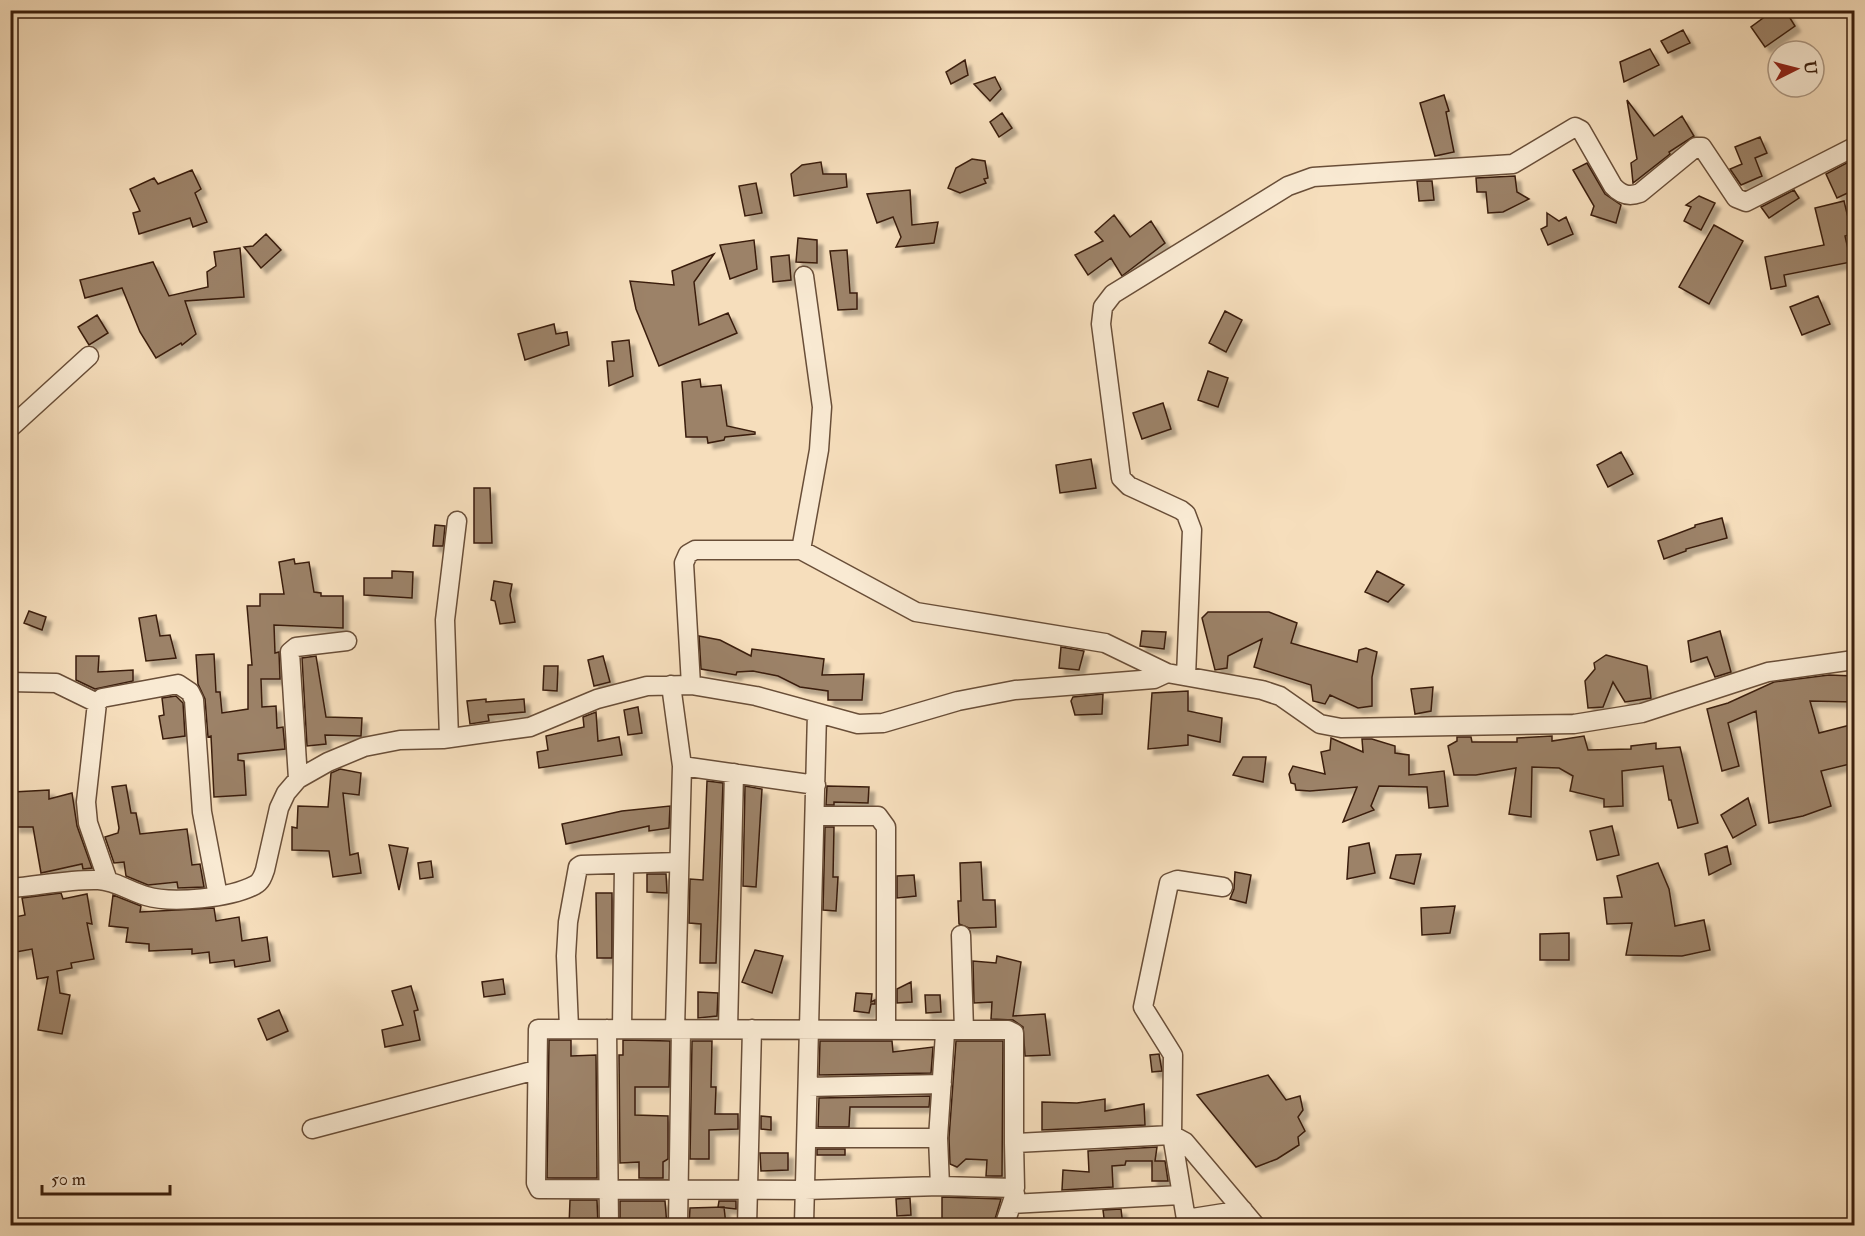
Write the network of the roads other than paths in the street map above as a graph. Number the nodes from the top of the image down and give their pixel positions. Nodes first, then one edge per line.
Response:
1 (1854, 147) edge
2 (804, 276) dead end
3 (89, 356) dead end
4 (10, 428) edge
5 (457, 521) dead end
6 (801, 550) junction
7 (347, 641) dead end
8 (1854, 660) edge
9 (1167, 673) junction
10 (1186, 676) junction
11 (10, 681) edge
12 (672, 685) junction
13 (691, 685) junction
14 (97, 703) junction
15 (817, 713) junction
16 (449, 738) junction
17 (682, 766) junction
18 (734, 773) junction
19 (298, 779) junction
20 (816, 785) junction
21 (814, 816) junction
22 (679, 862) junction
23 (624, 864) junction
24 (108, 882) junction
25 (1223, 887) dead end
26 (10, 888) edge
27 (218, 896) junction
28 (961, 935) dead end
29 (569, 1028) junction
30 (615, 1029) junction
31 (678, 1029) junction
32 (728, 1029) junction
33 (752, 1029) junction
34 (809, 1030) junction
35 (886, 1030) junction
36 (942, 1030) junction
37 (963, 1030) junction
38 (536, 1070) junction
39 (942, 1084) junction
40 (808, 1087) junction
41 (312, 1129) dead end
42 (1172, 1135) junction
43 (807, 1138) junction
44 (938, 1138) junction
45 (1014, 1143) junction
46 (940, 1186) junction
47 (747, 1189) junction
48 (609, 1190) junction
49 (678, 1190) junction
50 (805, 1190) junction
51 (1015, 1195) junction
52 (1181, 1195) junction
53 (1244, 1210) junction
54 (804, 1224) edge
55 (609, 1226) edge
56 (678, 1226) edge
57 (747, 1226) edge
58 (1004, 1226) edge
59 (1256, 1226) edge

1 - 10 street
2 - 6 street
3 - 4 street
5 - 16 street
6 - 9 street
6 - 13 street
7 - 19 street
8 - 10 street
9 - 10 street
9 - 15 street
11 - 14 street
12 - 13 street
12 - 16 street
12 - 17 street
13 - 15 street
14 - 24 street
14 - 27 street
15 - 20 street
16 - 19 street
17 - 18 street
17 - 22 street
18 - 20 street
18 - 32 street
19 - 27 street
20 - 21 street
21 - 34 street
21 - 35 street
22 - 23 street
22 - 31 street
23 - 29 street
23 - 30 street
24 - 26 street
24 - 27 street
25 - 42 street
28 - 37 street
29 - 30 street
29 - 38 street
30 - 31 street
30 - 48 street
31 - 32 street
31 - 49 street
32 - 33 street
33 - 34 street
33 - 47 street
34 - 35 street
34 - 40 street
35 - 36 street
36 - 37 street
36 - 39 street
37 - 45 street
38 - 41 street
38 - 48 street
39 - 40 street
39 - 44 street
40 - 43 street
42 - 45 street
42 - 52 street
42 - 53 street
43 - 44 street
43 - 50 street
44 - 46 street
45 - 51 street
46 - 50 street
46 - 51 street
47 - 49 street
47 - 50 street
47 - 57 street
48 - 49 street
48 - 55 street
49 - 56 street
50 - 54 street
51 - 52 street
51 - 58 street
52 - 53 street
53 - 59 street

